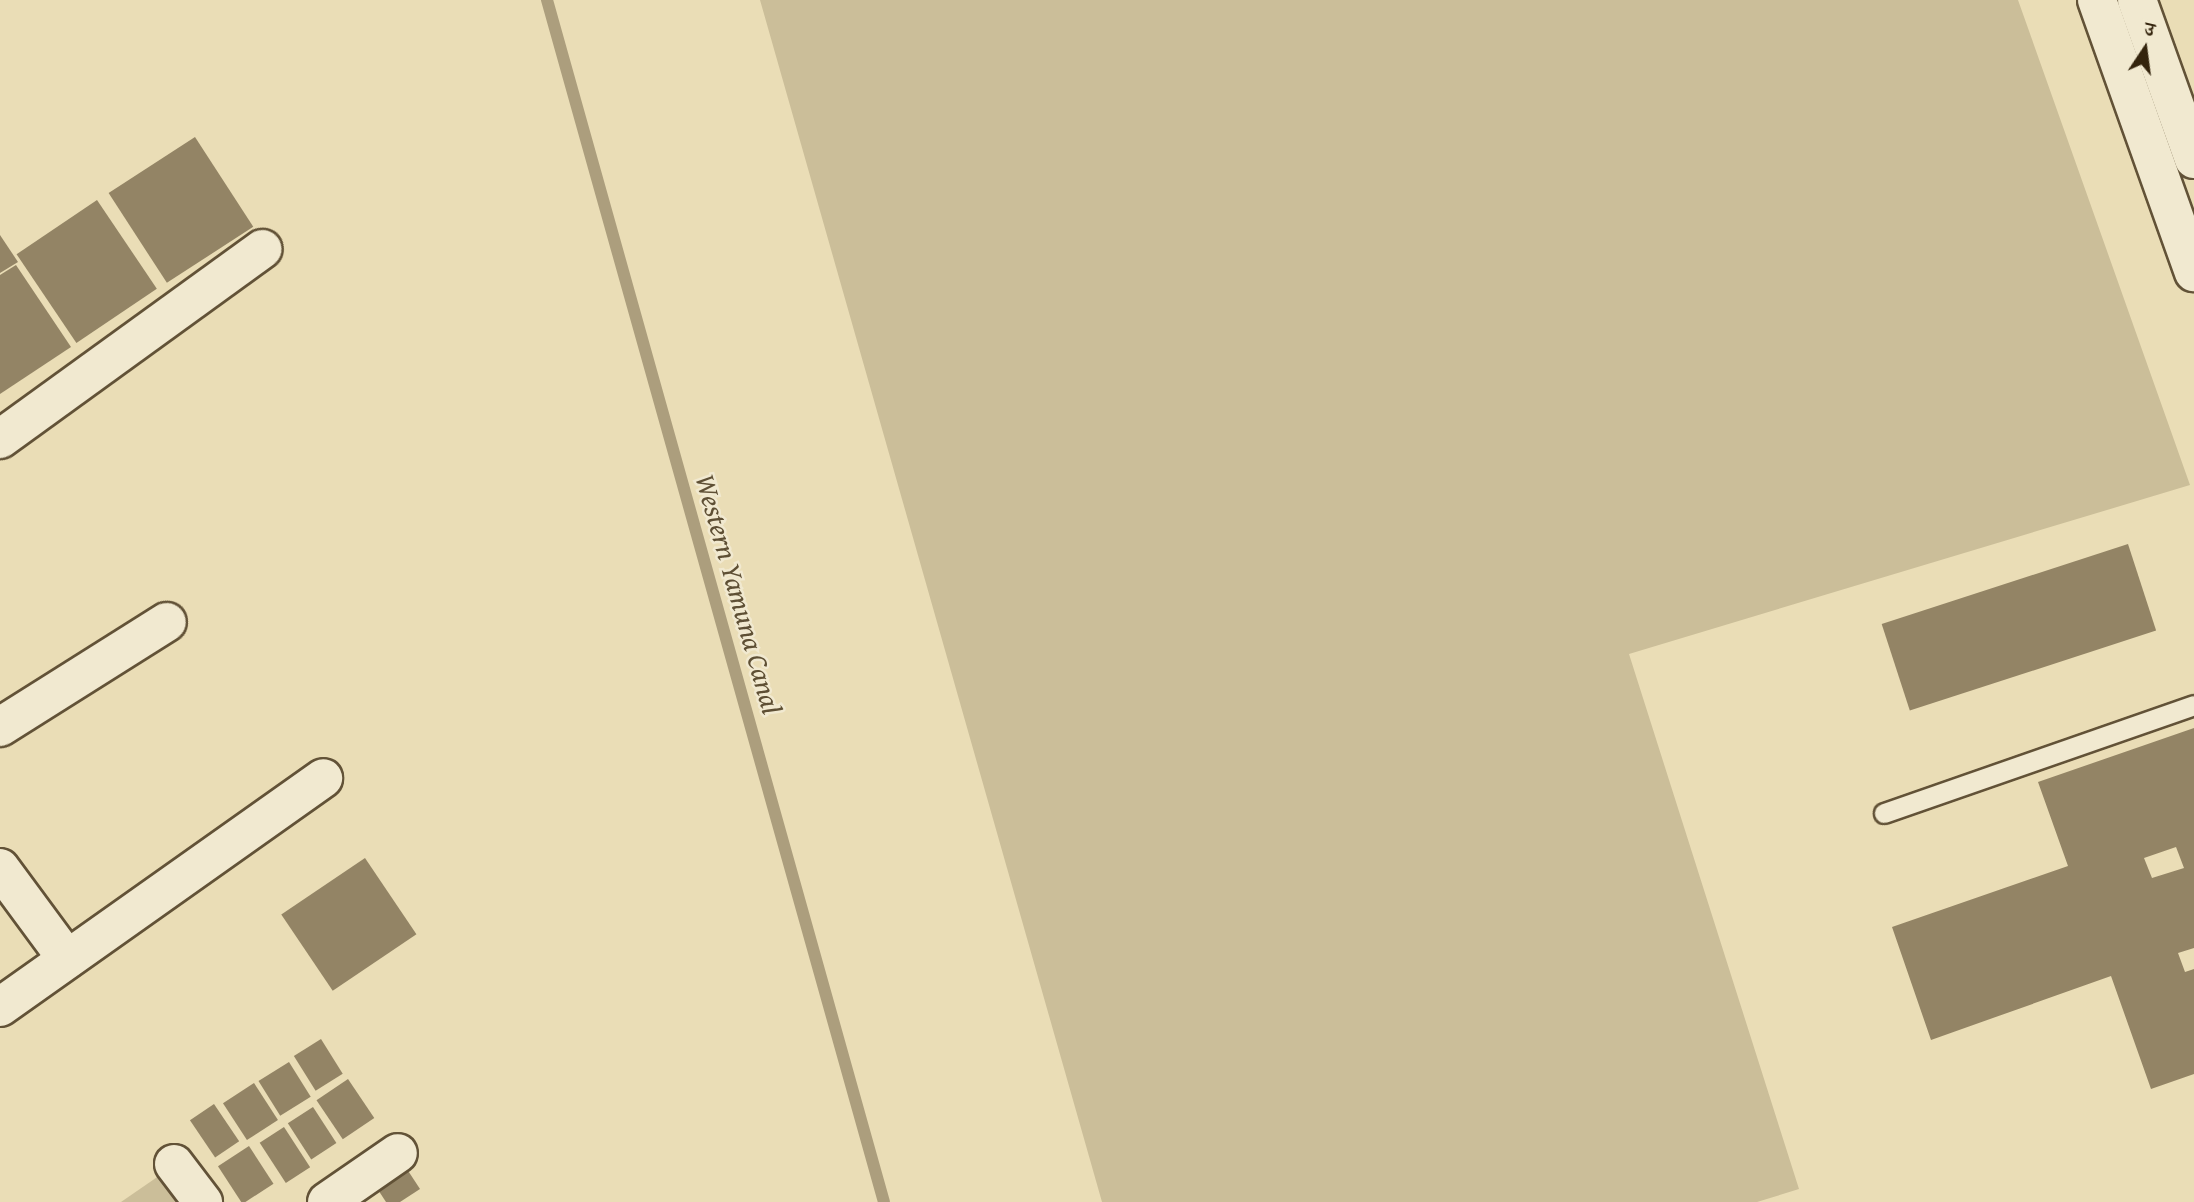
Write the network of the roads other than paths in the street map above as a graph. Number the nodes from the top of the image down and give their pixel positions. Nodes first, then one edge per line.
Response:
1 (2097, 0) edge
2 (2137, 0) edge
3 (2194, 159) edge
4 (262, 249) dead end
5 (2194, 272) edge
6 (0, 439) edge
7 (167, 622) dead end
8 (2194, 705) edge
9 (0, 727) edge
10 (323, 778) dead end
11 (1884, 813) dead end
12 (0, 868) edge
13 (67, 959) junction
14 (0, 1007) edge
15 (398, 1153) dead end
16 (174, 1164) dead end
17 (203, 1202) edge
18 (327, 1202) edge

1 - 5 street
2 - 3 street
4 - 6 street
7 - 9 street
8 - 11 lane
10 - 13 street
12 - 13 street
13 - 14 street
15 - 18 street
16 - 17 street

